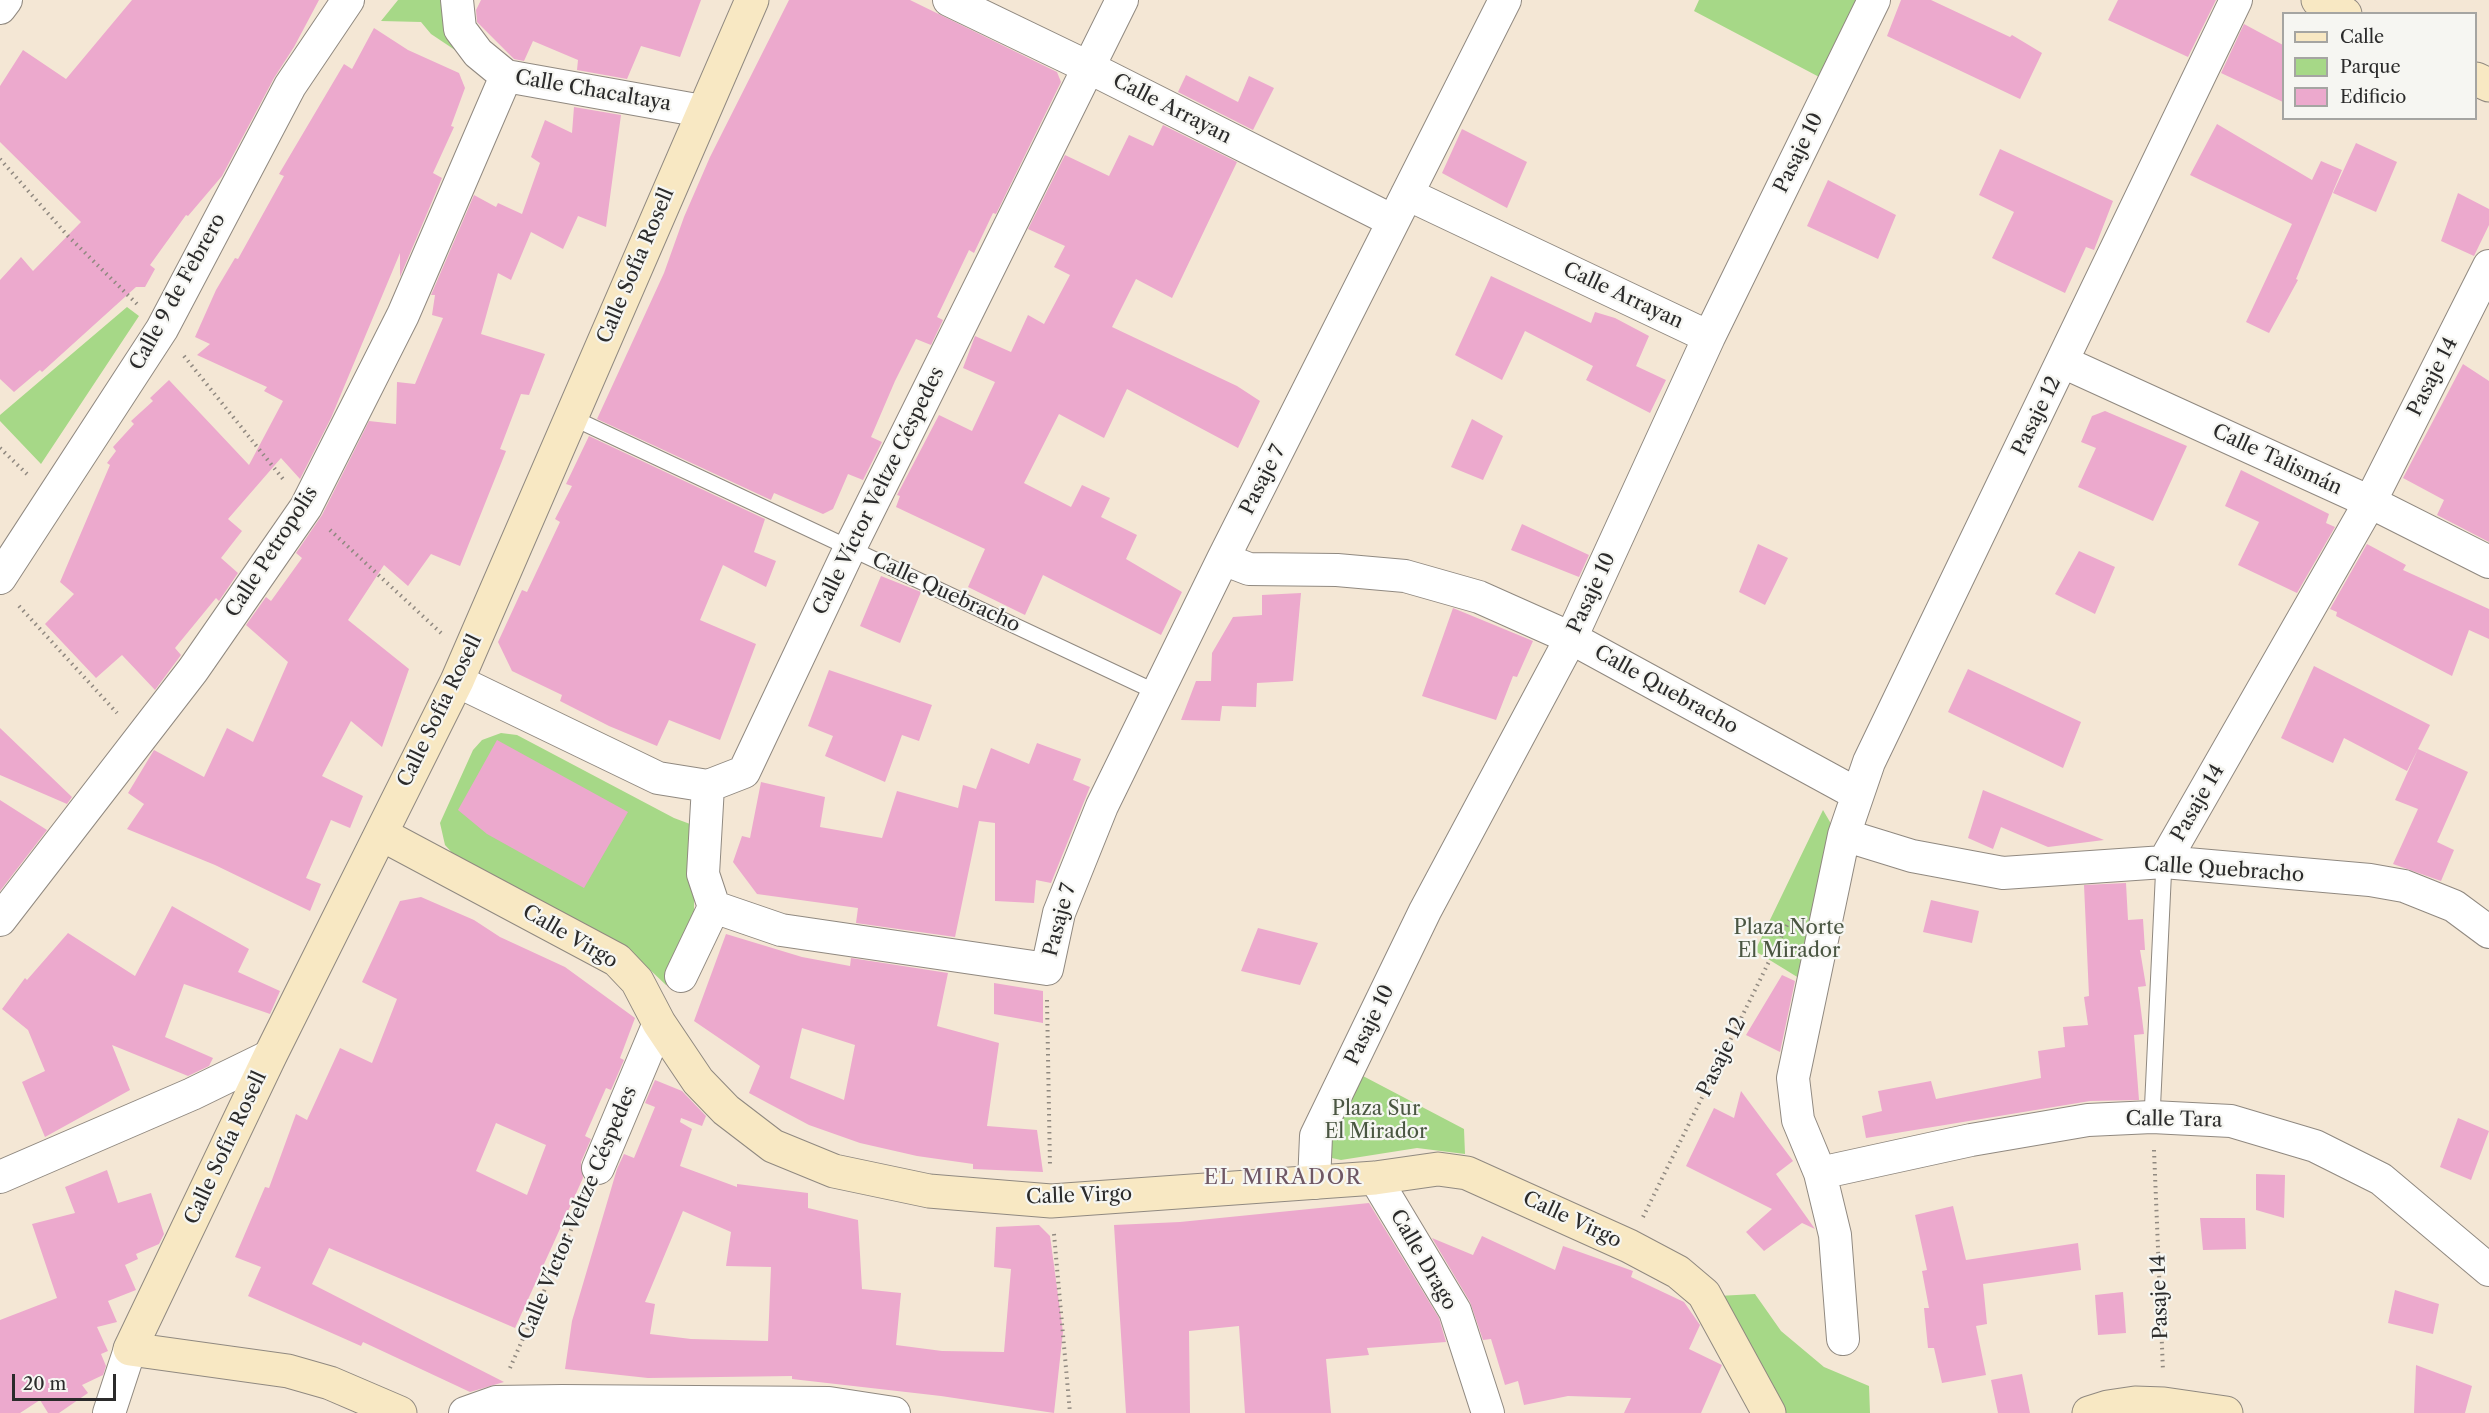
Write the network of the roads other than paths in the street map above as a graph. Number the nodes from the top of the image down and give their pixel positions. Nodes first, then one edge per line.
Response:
1 (6, 0) edge
2 (348, 0) edge
3 (457, 0) edge
4 (752, 0) edge
5 (949, 0) edge
6 (1122, 0) edge
7 (1505, 0) edge
8 (1874, 0) edge
9 (2236, 0) edge
10 (2318, 0) edge
11 (0, 8) edge
12 (2341, 12) edge
13 (1088, 67) junction
14 (506, 76) junction
15 (702, 111) junction
16 (1400, 207) junction
17 (2489, 266) edge
18 (1708, 337) junction
19 (2063, 362) junction
20 (571, 417) junction
21 (2370, 502) junction
22 (850, 548) junction
23 (1223, 559) junction
24 (2489, 562) edge
25 (8, 590) edge
26 (1571, 638) junction
27 (457, 681) junction
28 (1158, 693) junction
29 (708, 786) junction
30 (1857, 794) junction
31 (381, 834) junction
32 (1844, 835) junction
33 (2164, 862) junction
34 (714, 908) junction
35 (0, 920) edge
36 (2489, 932) edge
37 (681, 976) dead end
38 (659, 1023) junction
39 (270, 1056) junction
40 (2152, 1117) junction
41 (598, 1168) road end
42 (1820, 1173) junction
43 (0, 1177) edge
44 (1375, 1178) junction
45 (1314, 1183) junction
46 (2489, 1270) edge
47 (1843, 1339) dead end
48 (130, 1349) junction
49 (109, 1413) edge
50 (400, 1413) edge
51 (465, 1413) edge
52 (894, 1413) edge
53 (1488, 1413) edge
54 (1769, 1413) edge
55 (2089, 1413) edge
56 (2226, 1413) edge

1 - 11 street
2 - 25 street, Calle 9 de Febrero
3 - 14 street, Calle Chacaltaya
4 - 15 street, Calle Sofía Rosell
5 - 13 street, Calle Arrayan
6 - 13 street, Calle Víctor Veltze Céspedes
7 - 16 street, Pasaje 7
8 - 18 street, Pasaje 10
9 - 19 street, Pasaje 12
10 - 12 street
13 - 16 street, Calle Arrayan
13 - 22 street, Calle Víctor Veltze Céspedes
14 - 15 street, Calle Chacaltaya
14 - 35 street, Calle Petropolis
15 - 20 street, Calle Sofía Rosell
16 - 18 street, Calle Arrayan
16 - 23 street, Pasaje 7
17 - 21 street, Pasaje 14
18 - 26 street, Pasaje 10
19 - 21 street, Calle Talismán
19 - 30 street, Pasaje 12
20 - 22 lane, Calle Quebracho
20 - 27 street, Calle Sofía Rosell
21 - 24 street, Calle Talismán
21 - 33 street, Pasaje 14
22 - 28 lane, Calle Quebracho
22 - 29 street, Calle Víctor Veltze Céspedes
23 - 26 street, Calle Quebracho
23 - 28 street, Pasaje 7
26 - 30 street, Calle Quebracho
26 - 45 street, Pasaje 10
27 - 29 street
27 - 31 street, Calle Sofía Rosell
28 - 34 street, Pasaje 7
29 - 34 street
30 - 32 street, Pasaje 12
31 - 38 street, Calle Virgo
31 - 39 street, Calle Sofía Rosell
32 - 33 street, Calle Quebracho
32 - 42 street, Pasaje 12
33 - 36 street, Calle Quebracho
33 - 40 lane, Pasaje 14
34 - 37 street
38 - 41 street, Calle Víctor Veltze Céspedes
38 - 45 street, Calle Virgo
39 - 43 street
39 - 48 street, Calle Sofía Rosell
40 - 42 street, Calle Tara
40 - 46 street, Calle Tara
42 - 47 street, Pasaje 12
44 - 45 street, Calle Virgo
44 - 53 street, Calle Drago
44 - 54 street, Calle Virgo
48 - 49 street, Calle Sofía Rosell
48 - 50 street
51 - 52 street
55 - 56 street

